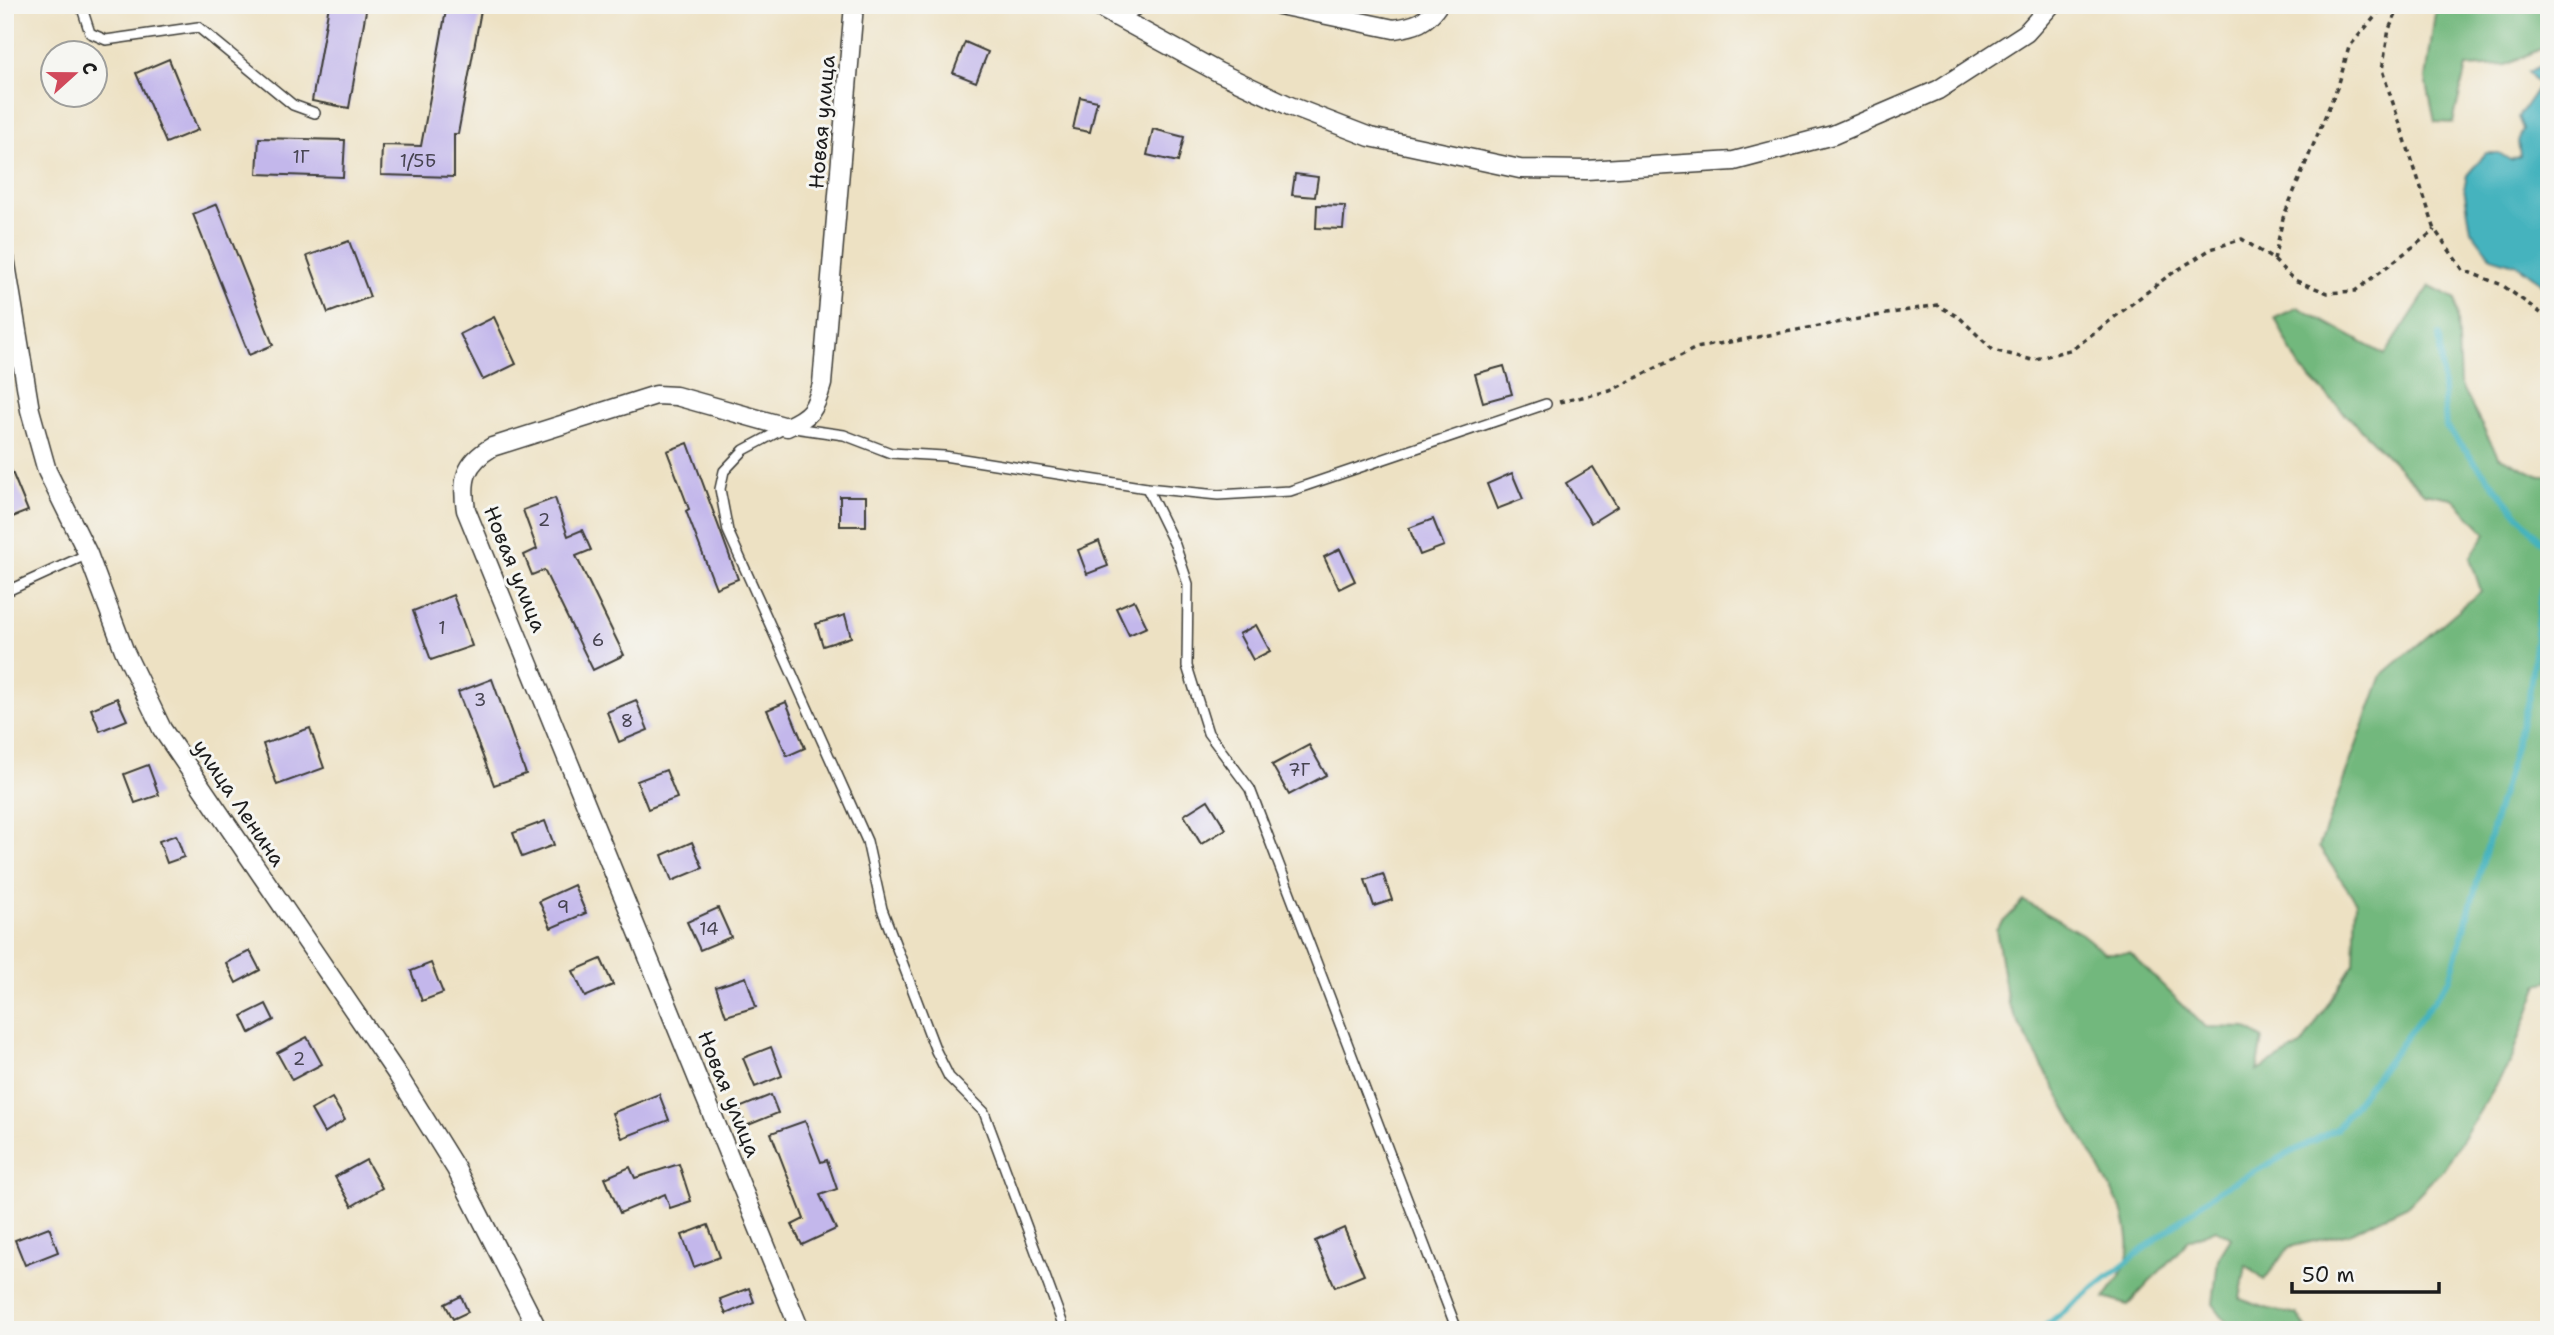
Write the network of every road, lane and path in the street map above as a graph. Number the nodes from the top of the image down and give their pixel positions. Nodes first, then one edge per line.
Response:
1 (81, 5) edge
2 (854, 5) edge
3 (1095, 5) edge
4 (1137, 5) edge
5 (1279, 5) edge
6 (1438, 5) edge
7 (2051, 5) edge
8 (2385, 5) edge
9 (2400, 5) edge
10 (1114, 16) junction
11 (315, 113) dead end
12 (2435, 230) junction
13 (5, 258) edge
14 (2274, 260) junction
15 (2549, 319) edge
16 (1546, 404) joint
17 (787, 427) junction
18 (1147, 488) junction
19 (88, 554) junction
20 (5, 592) edge
21 (538, 1330) edge
22 (800, 1330) edge
23 (1066, 1330) edge
24 (1457, 1330) edge

1 - 11 lane
2 - 17 street, Новая улица
3 - 10 street
4 - 10 street
5 - 6 street
7 - 10 street
8 - 14 path
9 - 12 path
12 - 14 path
12 - 15 path
13 - 19 street, улица Ленина
14 - 16 path
16 - 18 lane
17 - 18 lane
17 - 22 street, Новая улица
17 - 23 lane
18 - 24 lane
19 - 20 lane
19 - 21 street, улица Ленина

